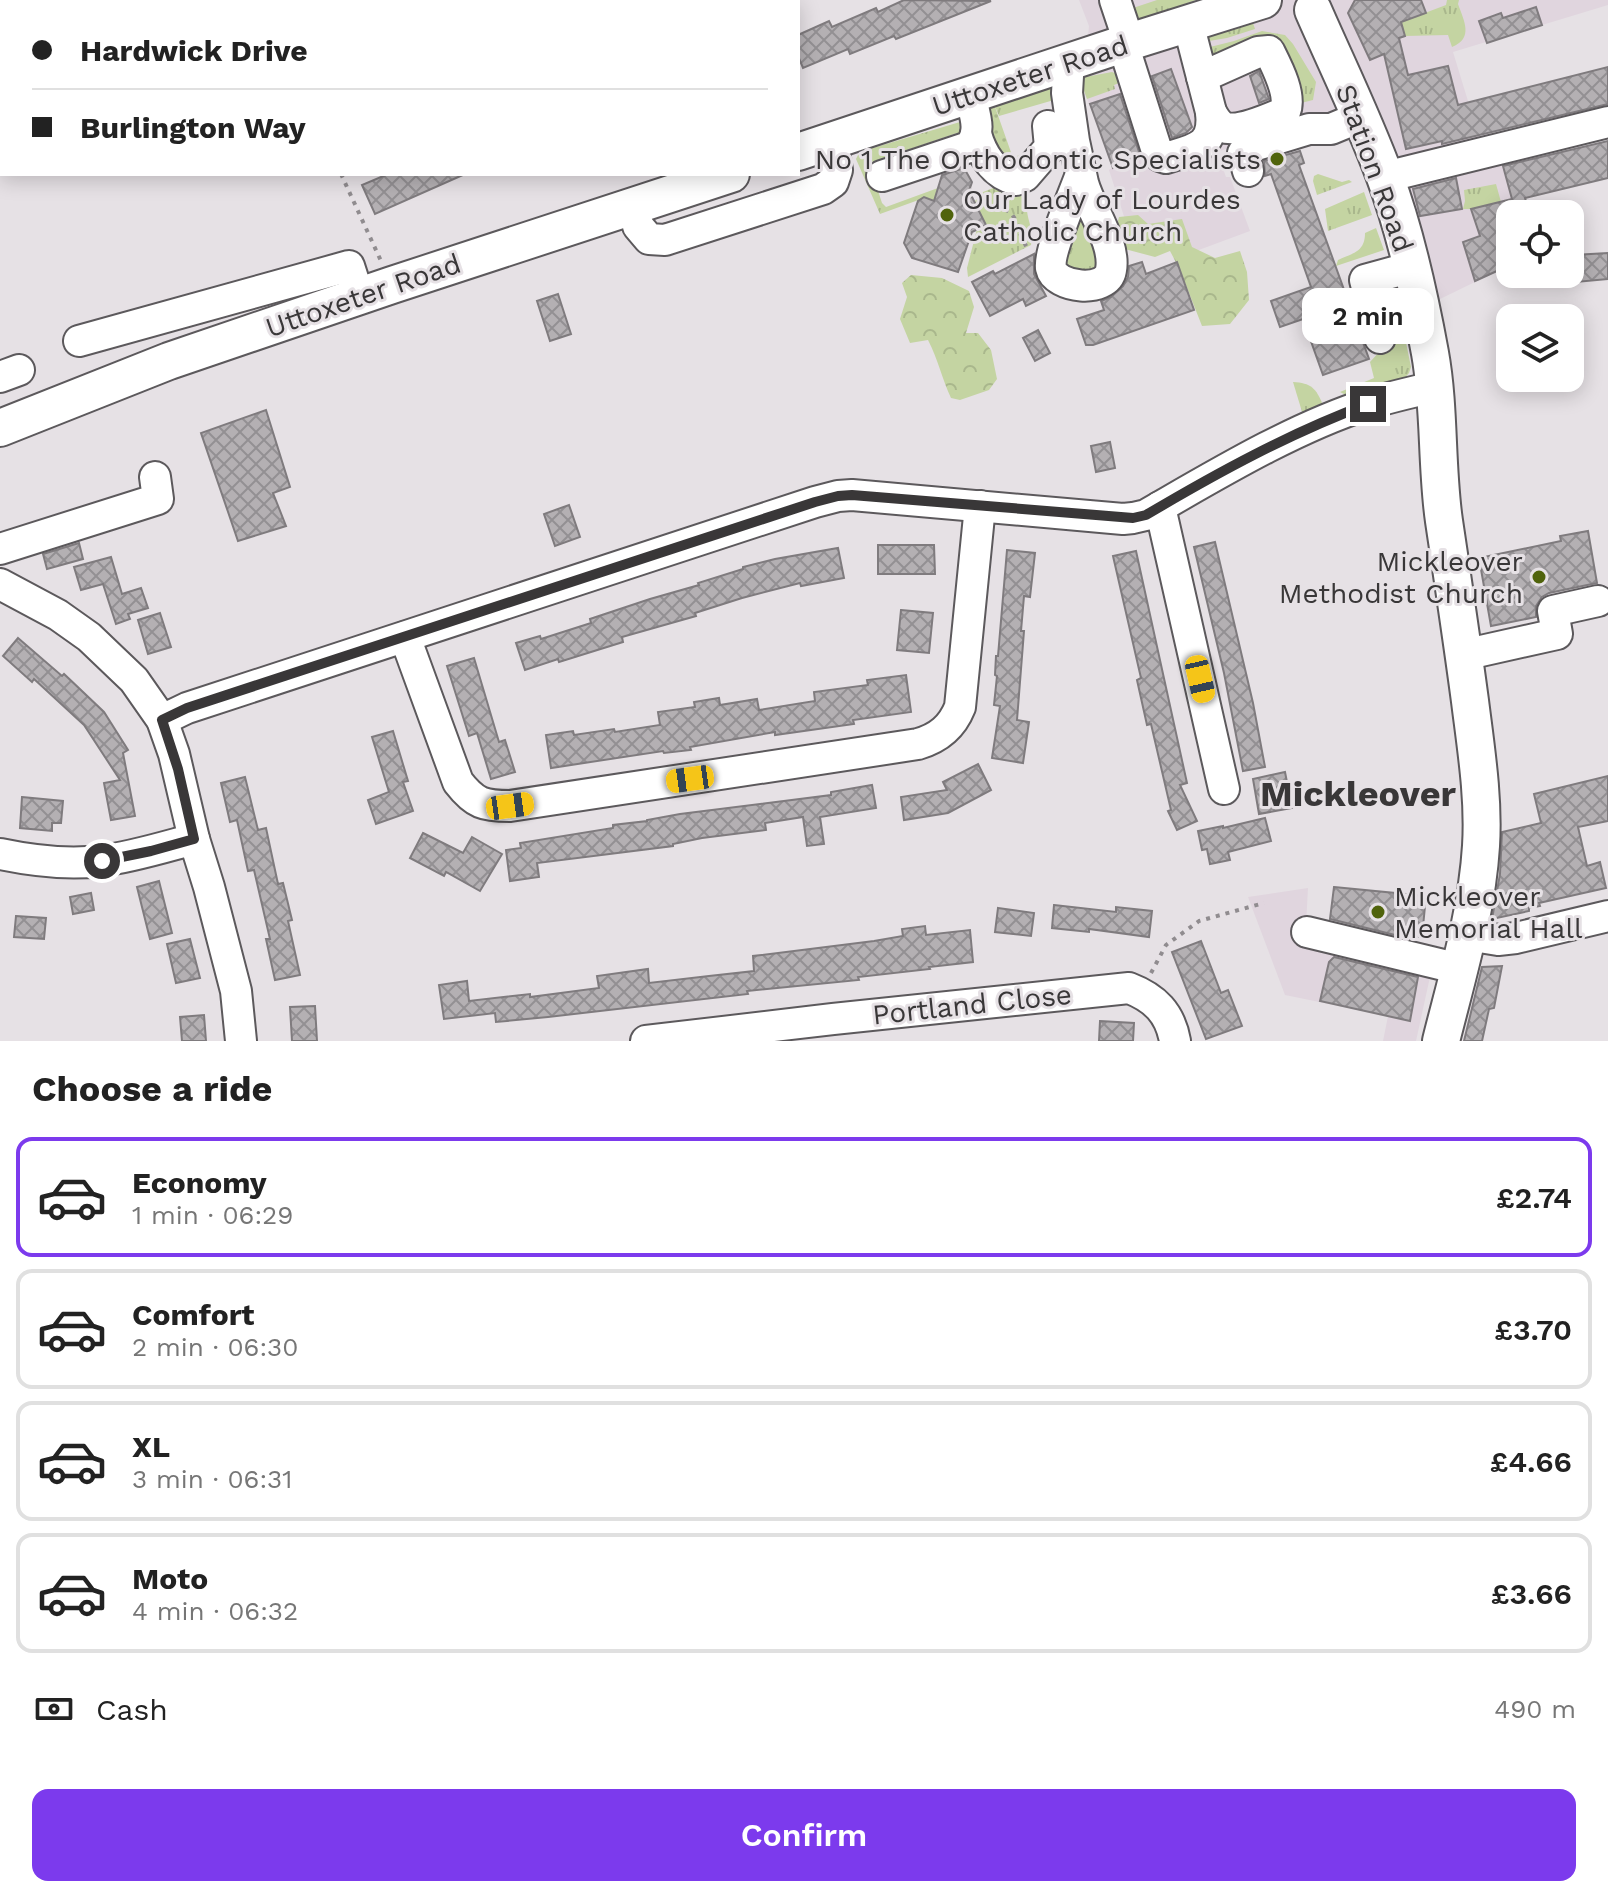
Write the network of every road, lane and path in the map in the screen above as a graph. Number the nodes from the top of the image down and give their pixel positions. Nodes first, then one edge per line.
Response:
1 (1115, 0) edge
2 (1263, 0) edge
3 (1307, 3) edge
4 (1188, 23) junction
5 (1126, 43) junction
6 (1063, 65) junction
7 (1202, 77) junction
8 (970, 95) junction
9 (1211, 112) junction
10 (1360, 117) junction
11 (1608, 122) edge
12 (1048, 126) dead end
13 (976, 134) junction
14 (832, 140) junction
15 (800, 151) edge
16 (1248, 171) dead end
17 (1081, 174) dead end
18 (342, 176) edge
19 (725, 176) edge
20 (882, 176) dead end
21 (1385, 177) junction
22 (970, 190) dead end
23 (634, 206) junction
24 (1031, 255) dead end
25 (1412, 267) junction
26 (392, 285) junction
27 (359, 297) junction
28 (1380, 338) dead end
29 (79, 341) dead end
30 (1434, 387) junction
31 (0, 428) edge
32 (155, 477) dead end
33 (980, 506) junction
34 (1160, 507) junction
35 (0, 549) edge
36 (0, 584) edge
37 (1598, 601) dead end
38 (405, 637) junction
39 (1463, 655) junction
40 (162, 720) junction
41 (1224, 789) dead end
42 (194, 839) junction
43 (0, 854) edge
44 (1264, 903) dead end
45 (1608, 916) edge
46 (1307, 932) dead end
47 (1464, 952) junction
48 (1140, 992) junction
49 (834, 1030) edge
50 (241, 1041) edge
51 (646, 1041) edge
52 (1175, 1041) edge
53 (1441, 1041) edge

1 - 5 street
2 - 4 main road, Uttoxeter Road
3 - 10 main road, Station Road
4 - 5 main road, Uttoxeter Road
4 - 7 street
5 - 6 main road, Uttoxeter Road
5 - 9 street
6 - 8 main road, Uttoxeter Road
6 - 17 street
7 - 9 street
7 - 9 street
8 - 13 street
8 - 14 main road, Uttoxeter Road
10 - 16 street
10 - 21 main road, Station Road
11 - 21 street
12 - 13 street
13 - 20 street
14 - 15 main road, Uttoxeter Road
14 - 23 street
18 - 26 path
19 - 23 main road, Uttoxeter Road
21 - 25 main road, Station Road
22 - 24 path
23 - 26 main road, Uttoxeter Road
25 - 28 street
25 - 30 main road, Station Road
26 - 27 main road, Uttoxeter Road
27 - 29 street
27 - 31 main road, Uttoxeter Road
30 - 34 street
30 - 39 main road, Station Road
32 - 35 street
33 - 34 street
33 - 38 street
33 - 38 street
34 - 41 street
36 - 40 street
37 - 39 street
38 - 40 street
39 - 47 main road, Station Road
40 - 42 street
42 - 43 street
42 - 50 street
44 - 48 path
45 - 47 street
46 - 47 street
47 - 53 main road, Station Road
48 - 49 street, Portland Close
48 - 52 street
49 - 51 street, Portland Close

